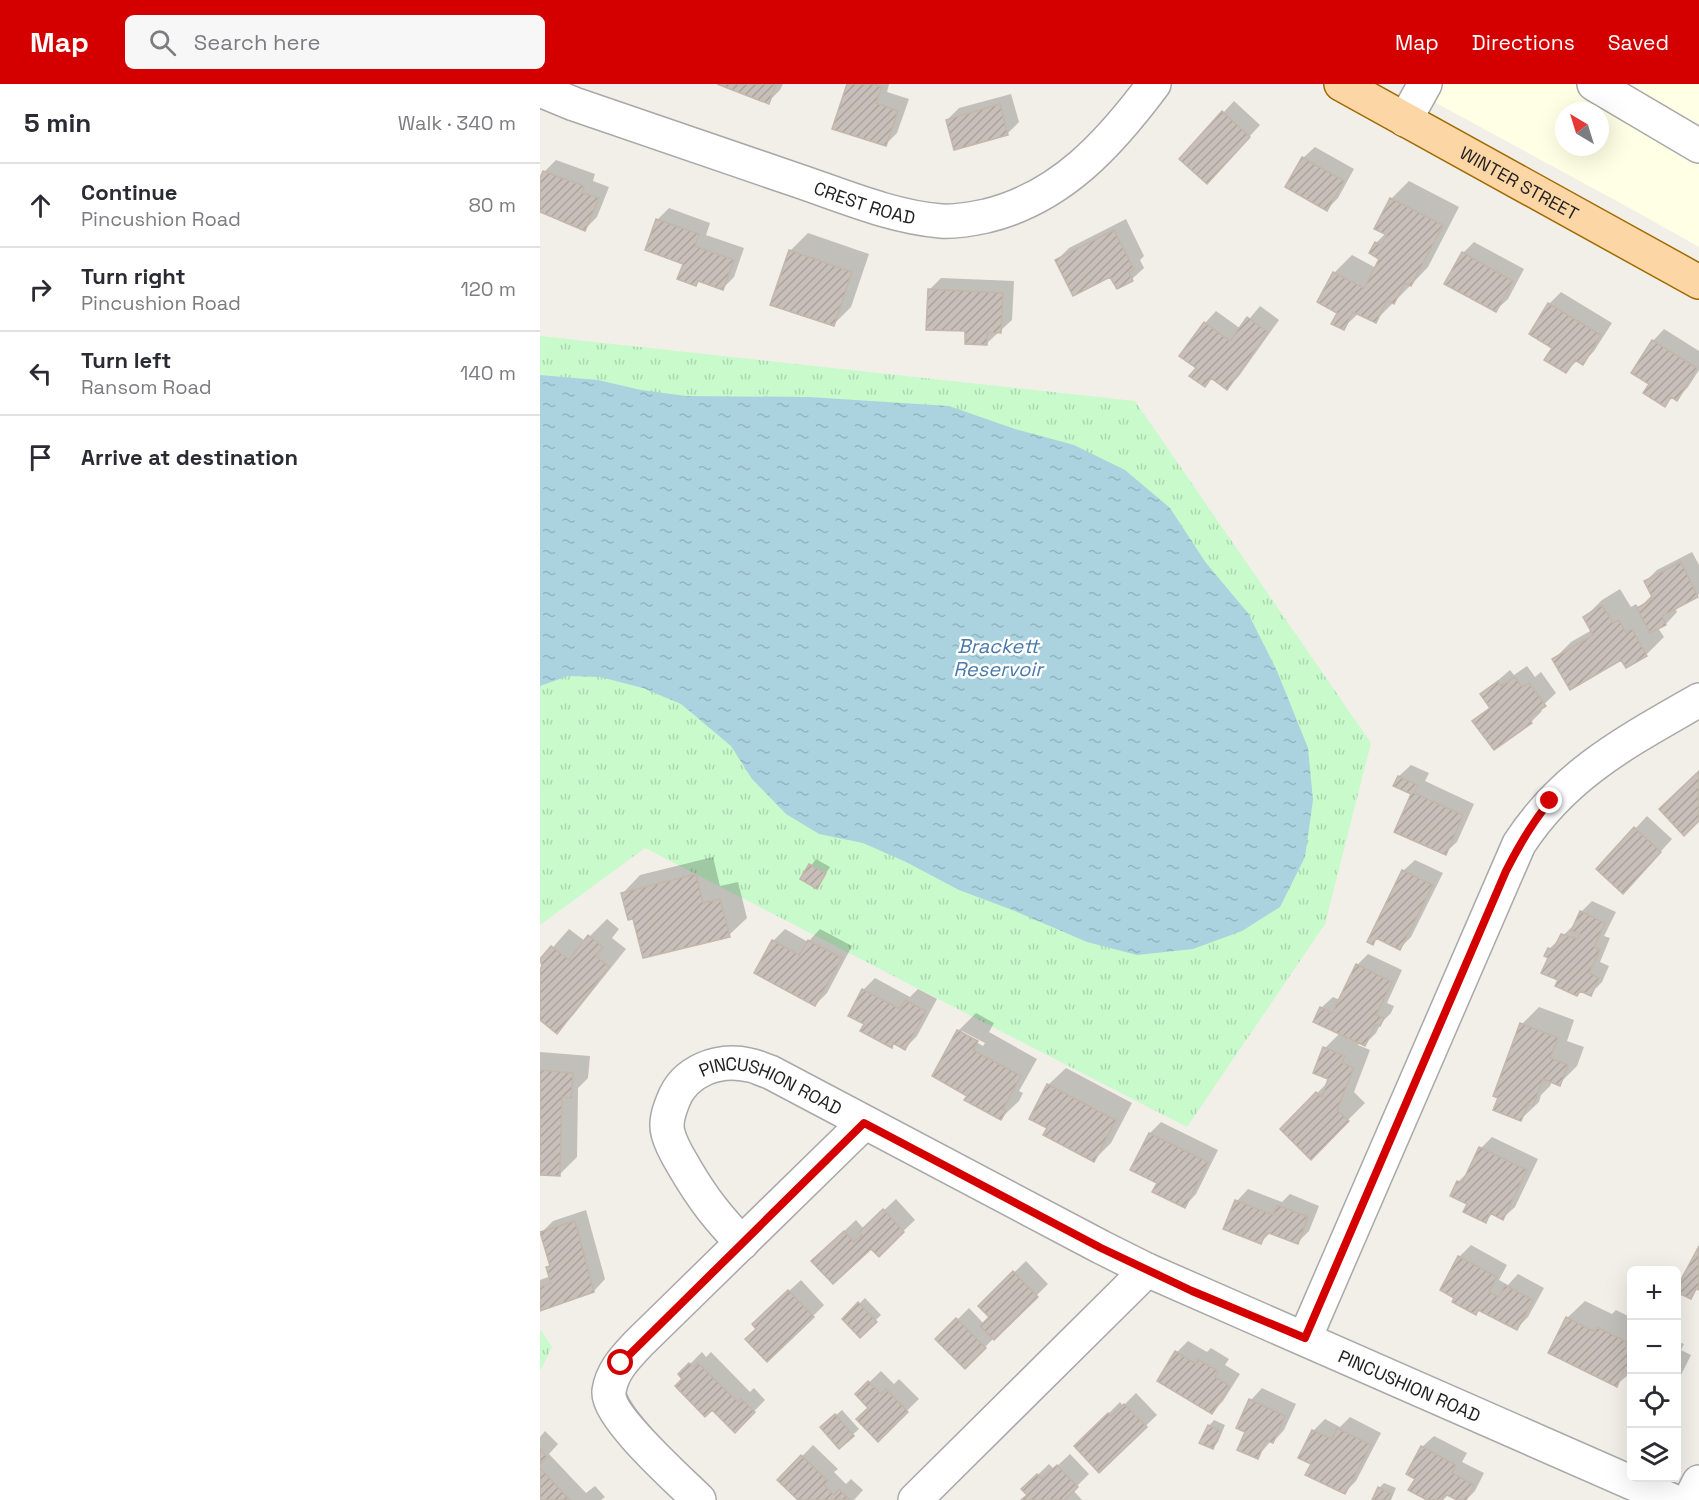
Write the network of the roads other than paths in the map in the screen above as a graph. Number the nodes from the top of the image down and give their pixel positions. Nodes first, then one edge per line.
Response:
1 (1154, 84) edge
2 (1341, 84) edge
3 (1425, 84) edge
4 (1594, 84) edge
5 (540, 90) edge
6 (1405, 120) junction
7 (1699, 146) edge
8 (1699, 282) edge
9 (1699, 700) edge
10 (864, 1123) junction
11 (741, 1243) junction
12 (1148, 1270) junction
13 (1305, 1338) junction
14 (1699, 1482) edge
15 (699, 1500) edge
16 (915, 1500) edge
17 (1671, 1500) edge
18 (1690, 1500) edge

1 - 5 street, CREST ROAD
2 - 6 main road, WINTER STREET
3 - 6 street
4 - 7 street
6 - 8 main road, WINTER STREET
9 - 13 street
10 - 11 street, PINCUSHION ROAD
10 - 11 street, PINCUSHION ROAD
10 - 12 street, PINCUSHION ROAD
11 - 15 street, PINCUSHION ROAD
12 - 13 street, PINCUSHION ROAD
12 - 16 street
13 - 17 street, PINCUSHION ROAD
14 - 18 street

